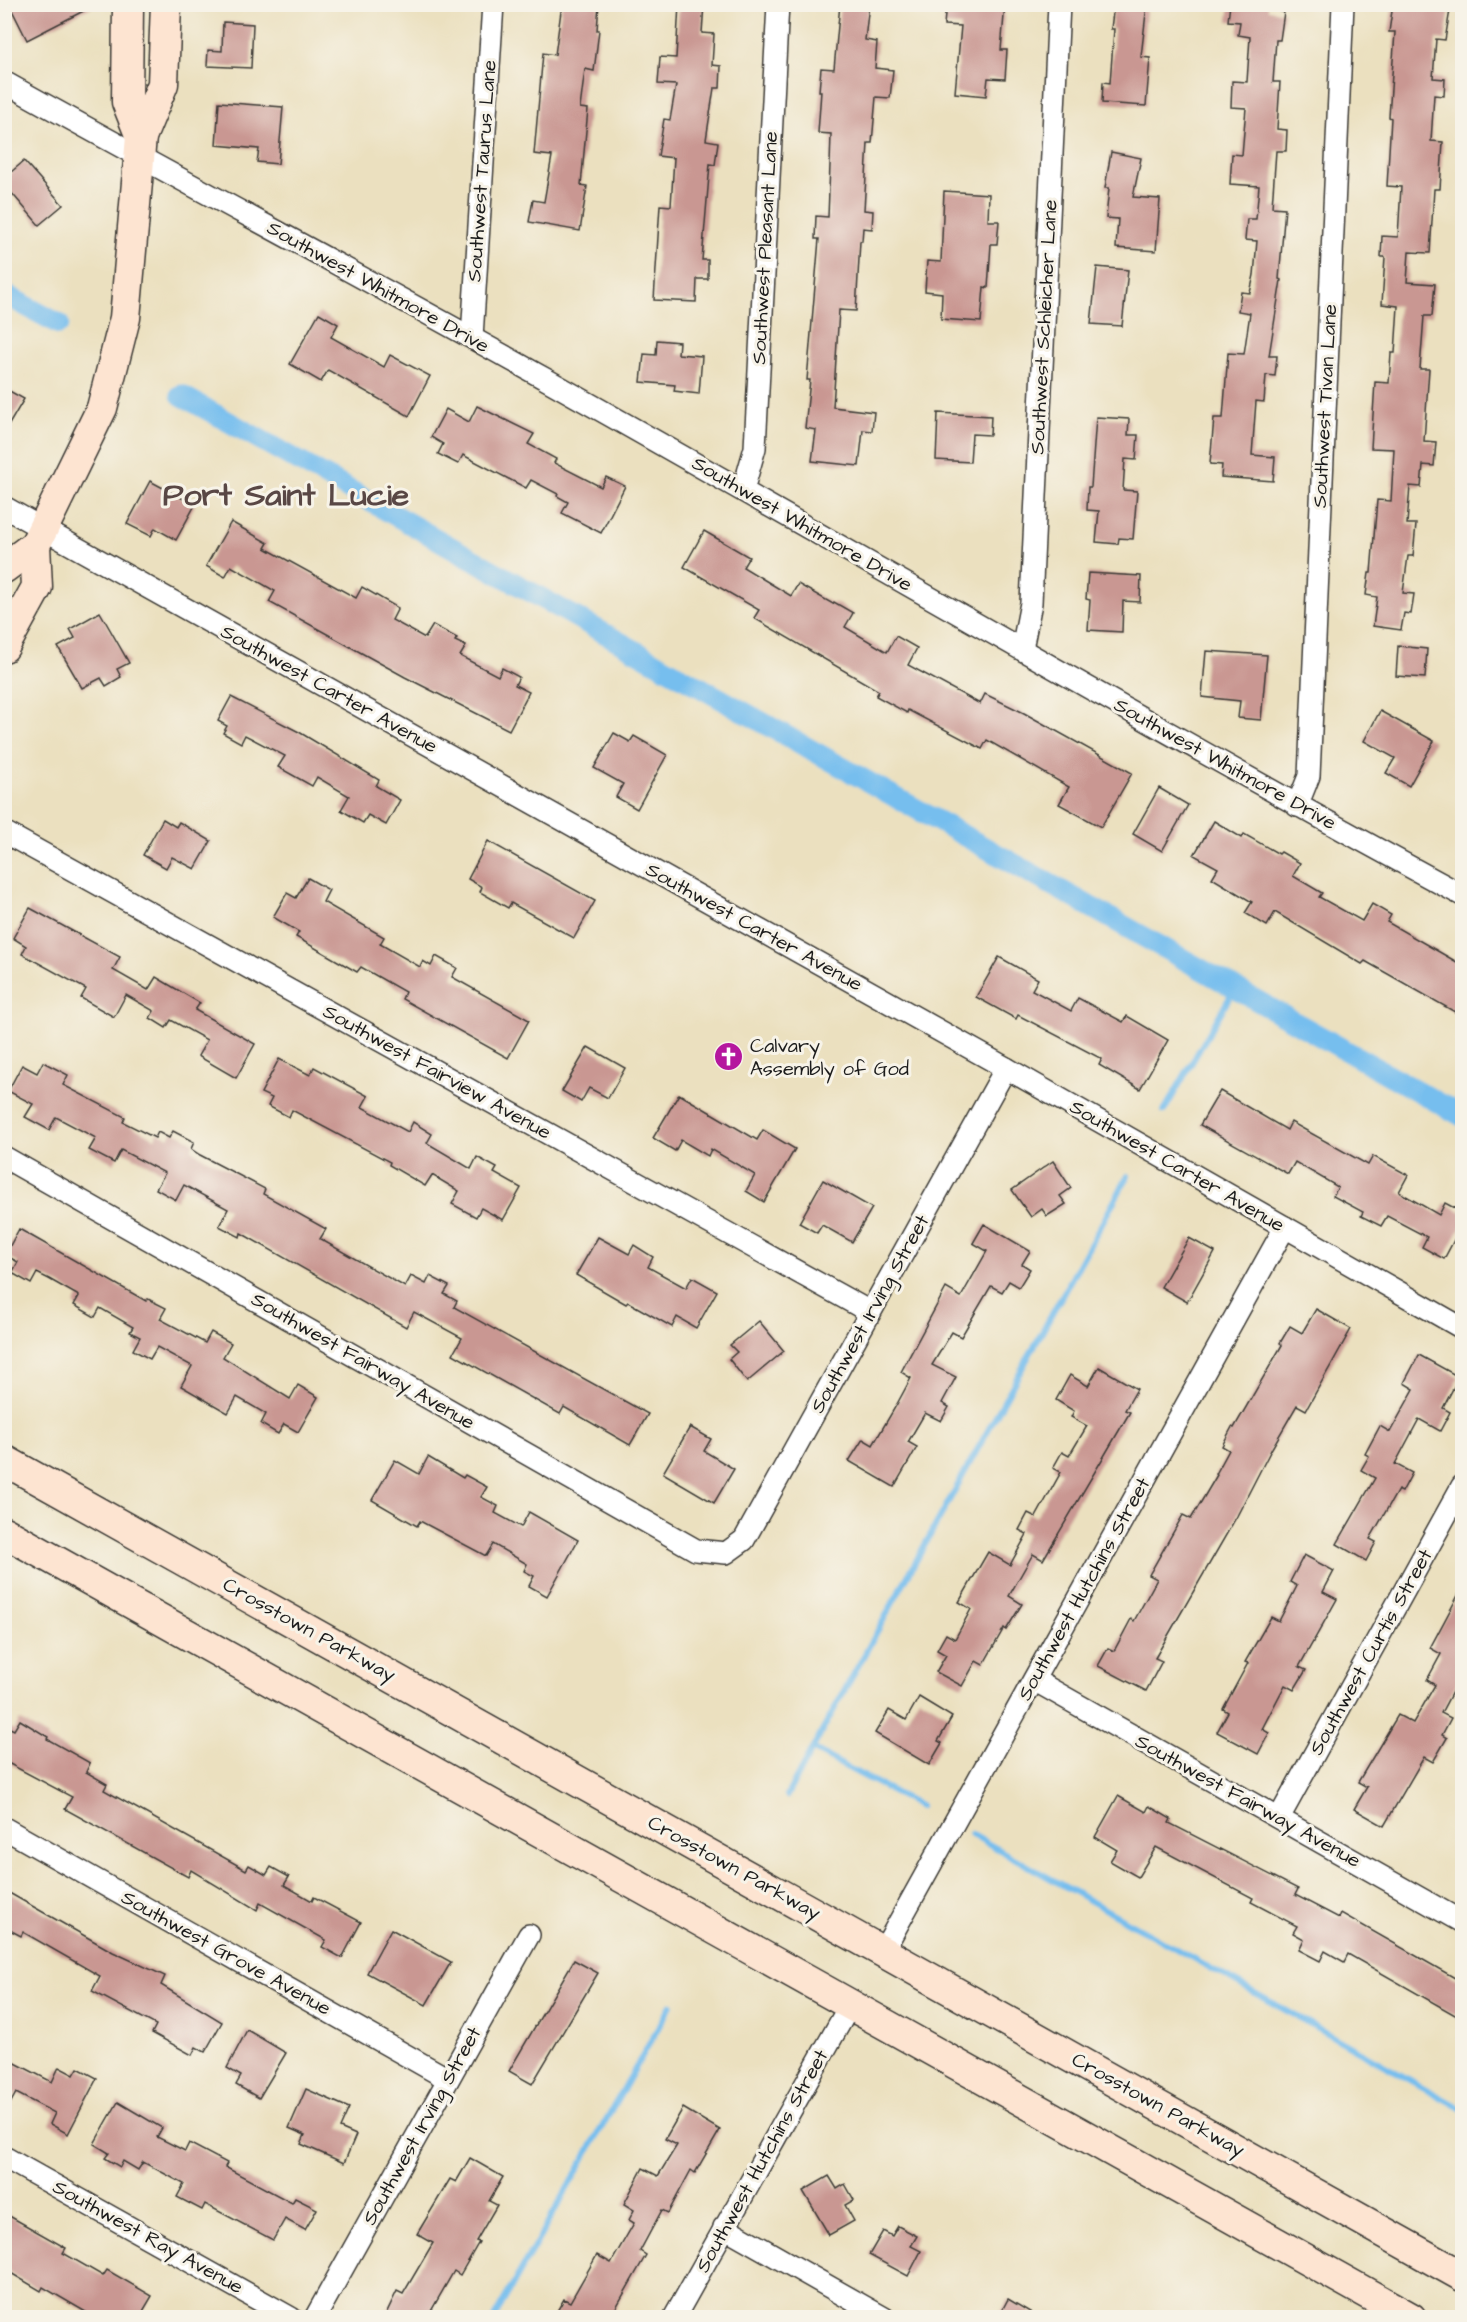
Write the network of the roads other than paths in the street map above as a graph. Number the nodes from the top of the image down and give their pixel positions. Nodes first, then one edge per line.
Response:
1 (128, 4) edge
2 (166, 4) edge
3 (493, 4) edge
4 (778, 4) edge
5 (1059, 4) edge
6 (1343, 4) edge
7 (4, 82) edge
8 (140, 147) junction
9 (472, 337) junction
10 (743, 490) junction
11 (4, 507) edge
12 (39, 537) junction
13 (4, 568) edge
14 (4, 647) edge
15 (1022, 649) junction
16 (1297, 806) junction
17 (4, 832) edge
18 (1462, 895) edge
19 (1006, 1068) junction
20 (4, 1157) edge
21 (1285, 1227) junction
22 (870, 1312) junction
23 (1462, 1328) edge
24 (4, 1460) edge
25 (1462, 1486) edge
26 (4, 1532) edge
27 (726, 1553) joint
28 (1034, 1680) junction
29 (1279, 1818) junction
30 (4, 1828) edge
31 (1462, 1922) edge
32 (529, 1935) dead end
33 (883, 1951) junction
34 (850, 2005) junction
35 (448, 2079) junction
36 (4, 2157) edge
37 (724, 2228) junction
38 (1462, 2276) edge
39 (291, 2318) edge
40 (315, 2318) edge
41 (674, 2318) edge
42 (884, 2318) edge
43 (1411, 2318) edge

1 - 8 main road
2 - 8 main road
3 - 9 street, Southwest Taurus Lane
4 - 10 street, Southwest Pleasant Lane
5 - 15 street, Southwest Schleicher Lane
6 - 16 street, Southwest Tivan Lane
7 - 8 street, Southwest Whitmore Drive
8 - 9 street, Southwest Whitmore Drive
8 - 12 main road
9 - 10 street, Southwest Whitmore Drive
10 - 15 street, Southwest Whitmore Drive
11 - 12 street, Southwest Carter Avenue
12 - 13 main road
12 - 14 main road
12 - 19 street, Southwest Carter Avenue
15 - 16 street, Southwest Whitmore Drive
16 - 18 street, Southwest Whitmore Drive
17 - 22 street, Southwest Fairview Avenue
19 - 21 street, Southwest Carter Avenue
19 - 22 street, Southwest Irving Street
20 - 27 street, Southwest Fairway Avenue
21 - 23 street, Southwest Carter Avenue
21 - 28 street, Southwest Hutchins Street
22 - 27 street, Southwest Irving Street
24 - 33 main road, Crosstown Parkway
25 - 29 street, Southwest Curtis Street
26 - 34 main road
28 - 29 street, Southwest Fairway Avenue
28 - 33 street, Southwest Hutchins Street
29 - 31 street, Southwest Fairway Avenue
30 - 35 street, Southwest Grove Avenue
32 - 35 street, Southwest Irving Street
33 - 38 main road, Crosstown Parkway
34 - 37 street, Southwest Hutchins Street
34 - 43 main road
35 - 40 street, Southwest Irving Street
36 - 39 street, Southwest Ray Avenue
37 - 41 street, Southwest Hutchins Street
37 - 42 street

